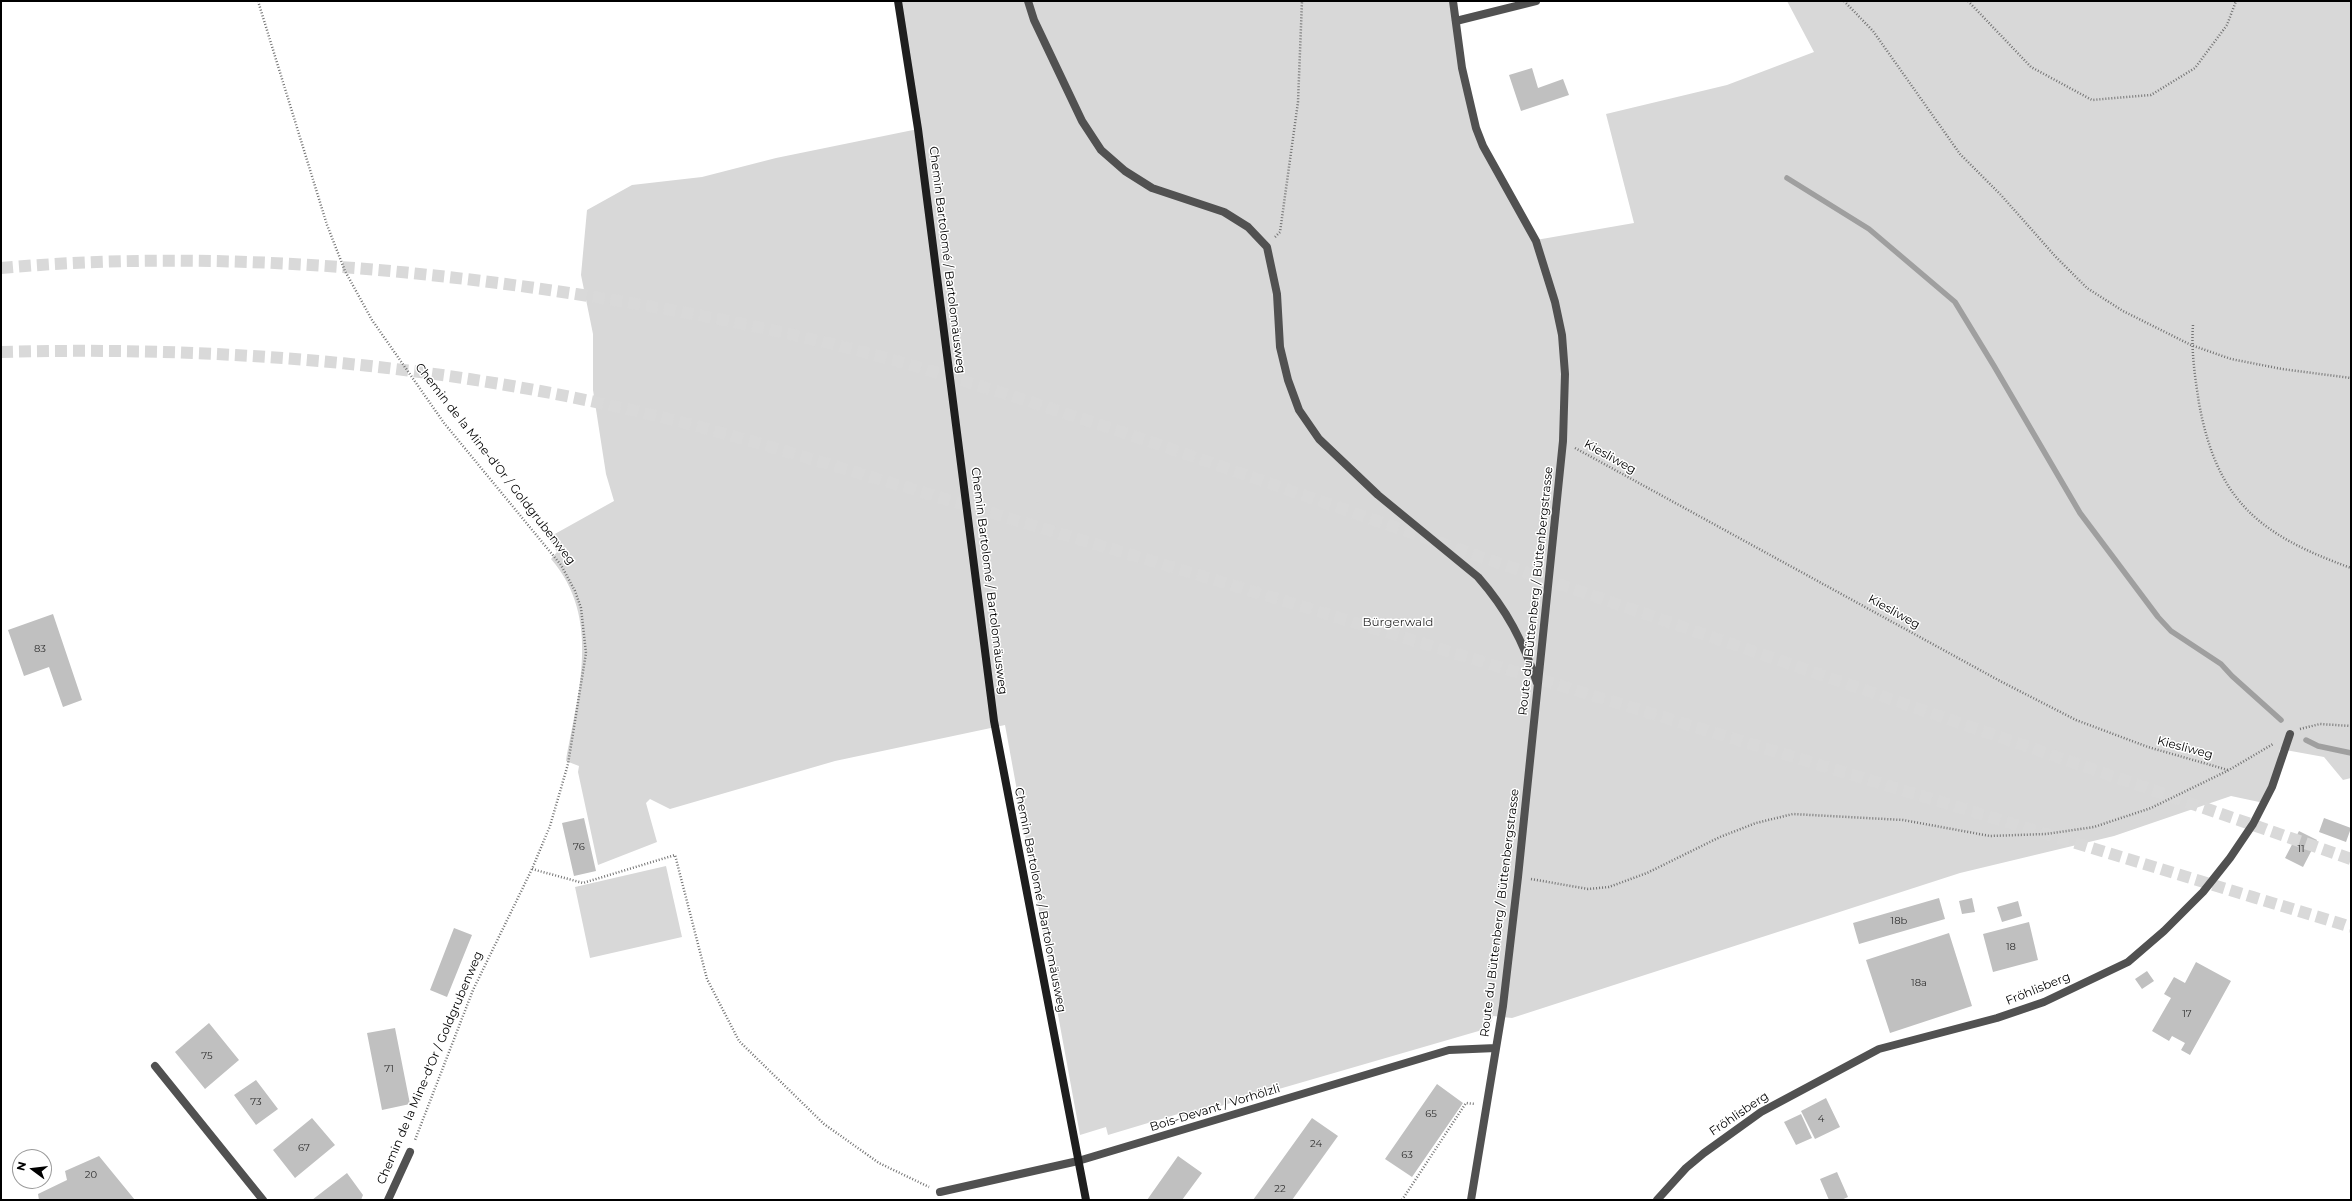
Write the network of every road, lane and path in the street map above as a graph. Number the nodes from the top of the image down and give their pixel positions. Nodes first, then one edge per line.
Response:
1 (258, 1) edge
2 (898, 1) edge
3 (1028, 1) edge
4 (1302, 1) edge
5 (1453, 1) edge
6 (1536, 1) edge
7 (1844, 1) edge
8 (1968, 1) edge
9 (2236, 1) edge
10 (1456, 22) junction
11 (1267, 247) junction
12 (2193, 325) dead end
13 (2191, 345) junction
14 (2351, 378) edge
15 (1563, 441) junction
16 (2351, 568) edge
17 (1538, 685) junction
18 (2350, 725) edge
19 (2290, 734) junction
20 (2229, 770) junction
21 (532, 869) junction
22 (1518, 877) junction
23 (1496, 1048) junction
24 (155, 1066) dead end
25 (1475, 1104) dead end
26 (410, 1152) joint
27 (1078, 1161) junction
28 (940, 1192) joint
29 (263, 1200) edge
30 (388, 1200) edge
31 (1086, 1200) edge
32 (1402, 1200) edge
33 (1471, 1200) edge
34 (1657, 1200) edge

1 - 21 path, Chemin de la Mine-d'Or / Goldgrubenweg
2 - 27 street, Chemin Bartolomé / Bartolomäusweg
3 - 11 street
4 - 11 path
5 - 10 street, Route du Büttenberg / Büttenbergstrasse
6 - 10 street
7 - 13 path
8 - 9 path
10 - 15 street, Route du Büttenberg / Büttenbergstrasse
11 - 17 street
12 - 13 path
13 - 14 path
13 - 16 path
15 - 17 street, Route du Büttenberg / Büttenbergstrasse
15 - 20 path, Kiesliweg
17 - 22 street, Route du Büttenberg / Büttenbergstrasse
18 - 19 path
19 - 20 path
19 - 34 street, Fröhlisberg
20 - 22 path
21 - 26 path, Chemin de la Mine-d'Or / Goldgrubenweg
21 - 28 path
22 - 23 street, Route du Büttenberg / Büttenbergstrasse
23 - 27 street, Bois-Devant / Vorhölzli
23 - 33 street, Route du Büttenberg / Büttenbergstrasse
24 - 29 street
25 - 32 path
26 - 30 street, Chemin de la Mine-d'Or / Goldgrubenweg
27 - 28 street, Bois-Devant / Vorhölzli
27 - 31 street, Chemin Bartolomé / Bartolomäusweg

